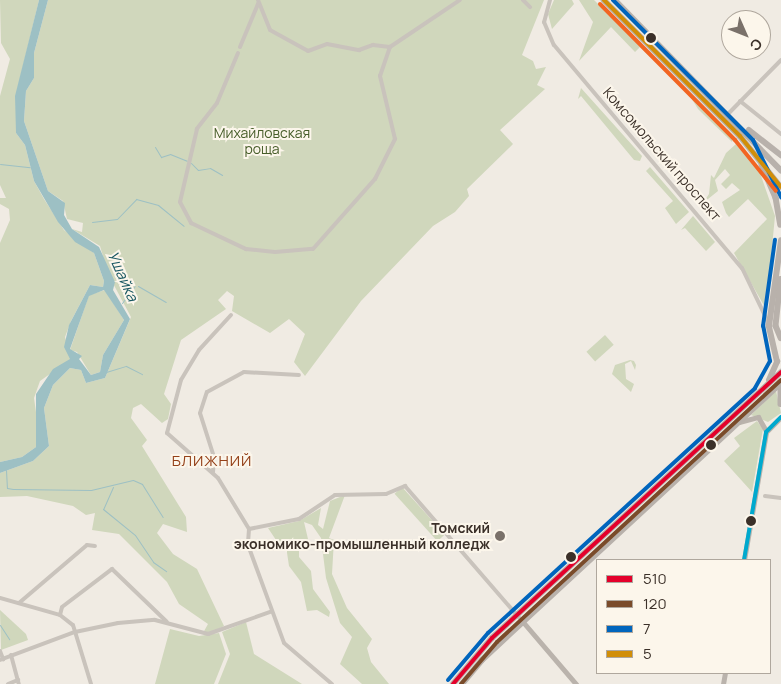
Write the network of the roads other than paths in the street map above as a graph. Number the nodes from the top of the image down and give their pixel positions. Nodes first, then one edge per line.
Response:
1 (460, 0) edge
2 (522, 0) edge
3 (550, 0) edge
4 (604, 0) edge
5 (619, 1) edge
6 (258, 2) edge
7 (530, 7) dead end
8 (240, 46) dead end
9 (390, 47) junction
10 (238, 53) dead end
11 (781, 60) edge
12 (740, 101) junction
13 (729, 114) junction
14 (781, 134) edge
15 (748, 144) junction
16 (781, 155) edge
17 (781, 170) edge
18 (781, 187) edge
19 (781, 225) edge
20 (781, 241) edge
21 (781, 279) edge
22 (231, 315) dead end
23 (769, 326) junction
24 (781, 338) edge
25 (781, 372) edge
26 (299, 375) dead end
27 (781, 384) edge
28 (760, 392) junction
29 (781, 404) edge
30 (781, 417) edge
31 (739, 423) junction
32 (766, 432) junction
33 (213, 472) junction
34 (765, 496) dead end
35 (781, 498) edge
36 (249, 530) junction
37 (95, 546) dead end
38 (744, 559) edge
39 (0, 598) edge
40 (19, 602) junction
41 (270, 612) junction
42 (60, 615) junction
43 (518, 615) junction
44 (523, 622) junction
45 (169, 624) junction
46 (75, 632) junction
47 (0, 651) edge
48 (12, 655) junction
49 (1, 660) edge
50 (19, 682) edge
51 (8, 684) edge
52 (91, 684) edge
53 (332, 684) edge
54 (453, 684) edge
55 (462, 684) edge
56 (576, 684) edge

1 - 9 street
2 - 7 street
3 - 23 street, Комсомольский проспект
4 - 15 main road
5 - 13 main road
6 - 8 street
6 - 9 street
9 - 10 street
11 - 12 street
12 - 13 street
12 - 14 street
13 - 16 main road
13 - 17 main road
15 - 18 main road
15 - 19 main road
20 - 23 main road
21 - 24 main road
22 - 33 street
23 - 28 main road
25 - 28 main road
26 - 33 street
27 - 29 main road
27 - 31 main road
28 - 43 main road
30 - 32 main road
31 - 32 main road
31 - 44 main road
32 - 38 main road
33 - 36 street
34 - 35 street
36 - 41 street
36 - 43 street
37 - 40 street
39 - 40 street
40 - 42 street
41 - 45 street
41 - 53 street
42 - 45 street
42 - 46 street
43 - 44 street
43 - 54 main road
44 - 55 main road
44 - 56 main road
45 - 46 street
46 - 48 street
46 - 52 street
47 - 49 street
48 - 49 street
48 - 50 street
50 - 51 street

